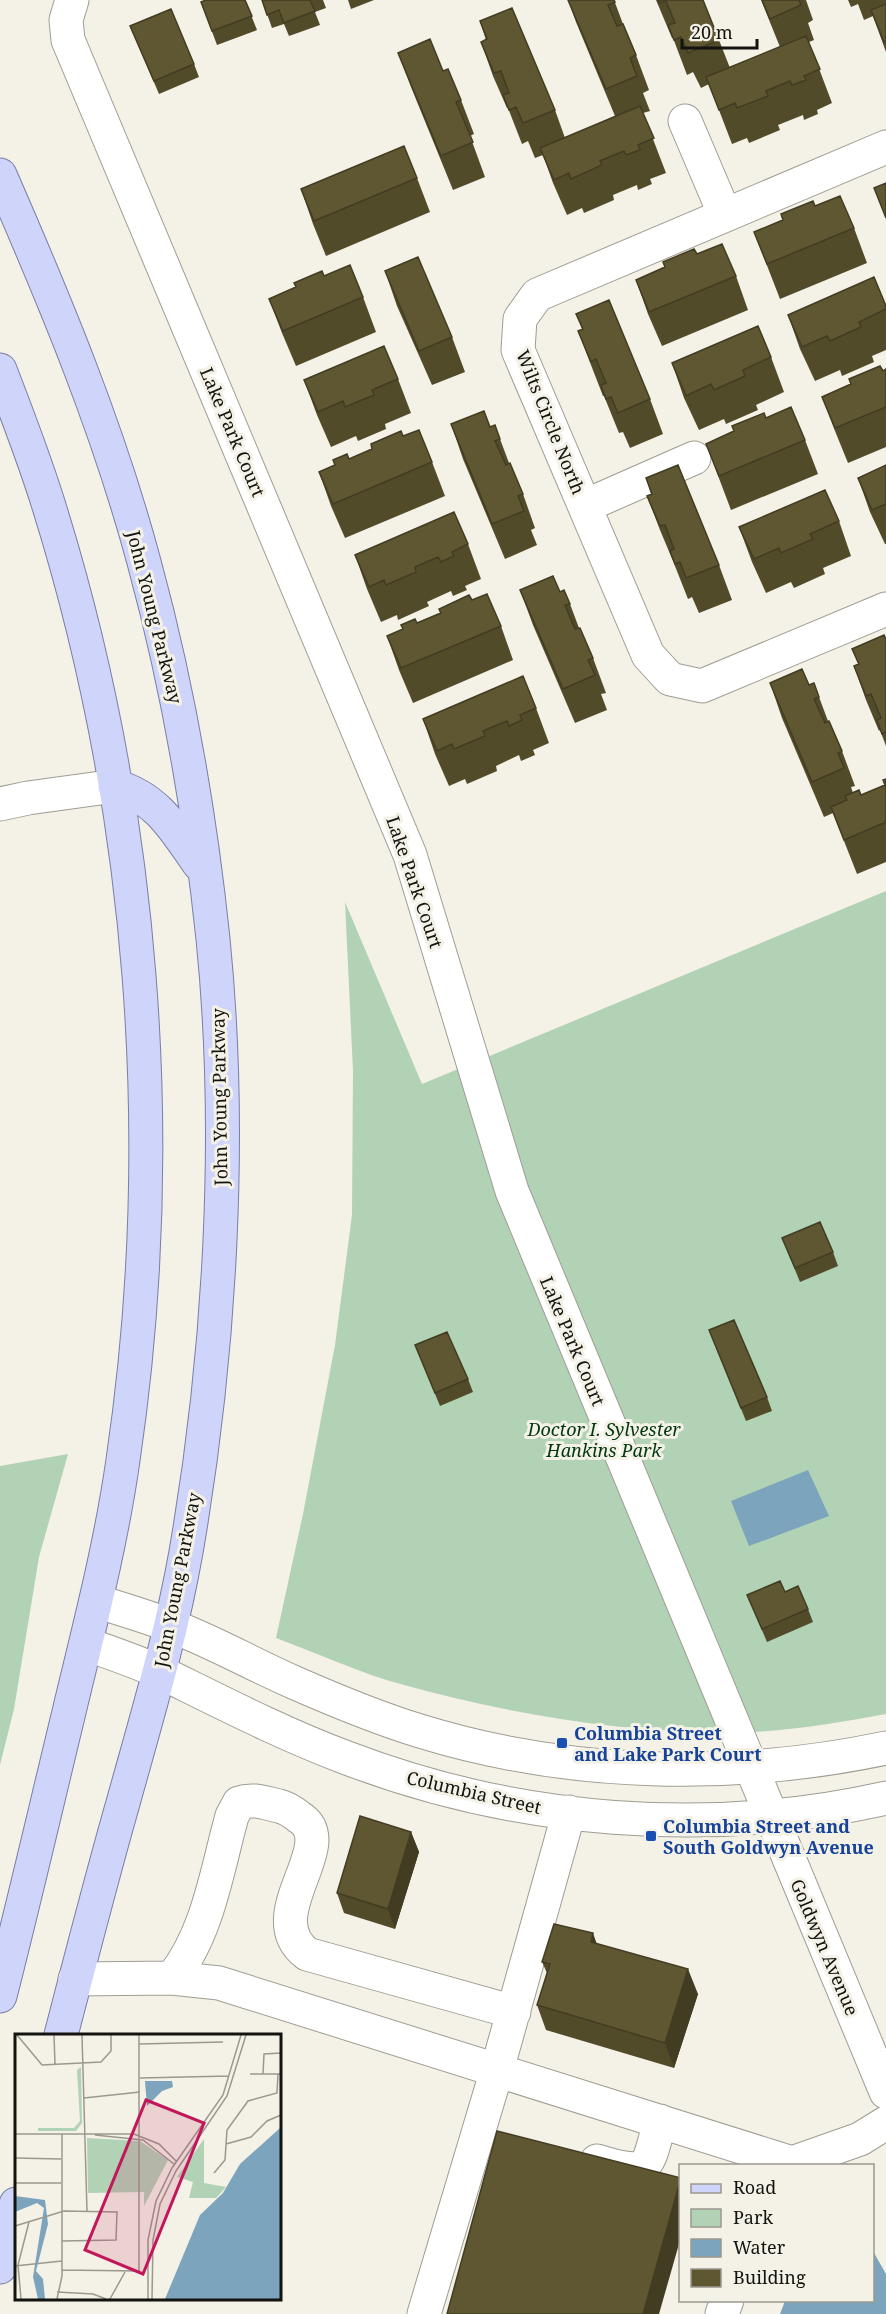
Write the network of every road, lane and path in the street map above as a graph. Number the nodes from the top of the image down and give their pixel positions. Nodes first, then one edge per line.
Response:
1 (71, 1) edge
2 (685, 121) dead end
3 (886, 147) edge
4 (0, 175) edge
5 (725, 215) junction
6 (0, 370) edge
7 (694, 458) dead end
8 (585, 506) junction
9 (886, 609) edge
10 (116, 786) junction
11 (0, 804) edge
12 (204, 870) junction
13 (96, 1601) junction
14 (170, 1625) junction
15 (86, 1644) junction
16 (160, 1672) junction
17 (886, 1748) edge
18 (752, 1767) junction
19 (886, 1798) edge
20 (569, 1812) junction
21 (771, 1817) junction
22 (172, 1978) junction
23 (75, 1979) junction
24 (0, 1996) edge
25 (514, 2012) junction
26 (61, 2034) edge
27 (497, 2070) junction
28 (886, 2092) edge
29 (660, 2121) junction
30 (886, 2123) edge
31 (481, 2126) junction
32 (514, 2136) edge
33 (568, 2152) edge
34 (760, 2159) edge
35 (15, 2208) edge
36 (0, 2267) edge
37 (424, 2314) edge

1 - 18 street, Lake Park Court
2 - 5 street
3 - 5 street, Wilts Circle North
4 - 12 main road, John Young Parkway
5 - 8 street, Wilts Circle North
6 - 10 main road
7 - 8 street
8 - 9 street, Wilts Circle North
10 - 11 street
10 - 12 main road
10 - 13 main road
12 - 14 main road, John Young Parkway
13 - 14 street
13 - 15 main road
14 - 16 main road, John Young Parkway
14 - 18 street
15 - 16 street, Columbia Street
15 - 24 main road
16 - 20 street, Columbia Street
16 - 23 main road, John Young Parkway
17 - 18 street
18 - 21 street, Goldwyn Avenue
19 - 21 street, Columbia Street
20 - 21 street, Columbia Street
20 - 25 street
21 - 28 street, Goldwyn Avenue
22 - 23 street
22 - 25 street
22 - 27 street
23 - 26 main road, John Young Parkway
25 - 27 street
27 - 29 street
27 - 31 street
29 - 33 street
29 - 34 street
30 - 34 street
31 - 32 street
31 - 37 street
35 - 36 main road

